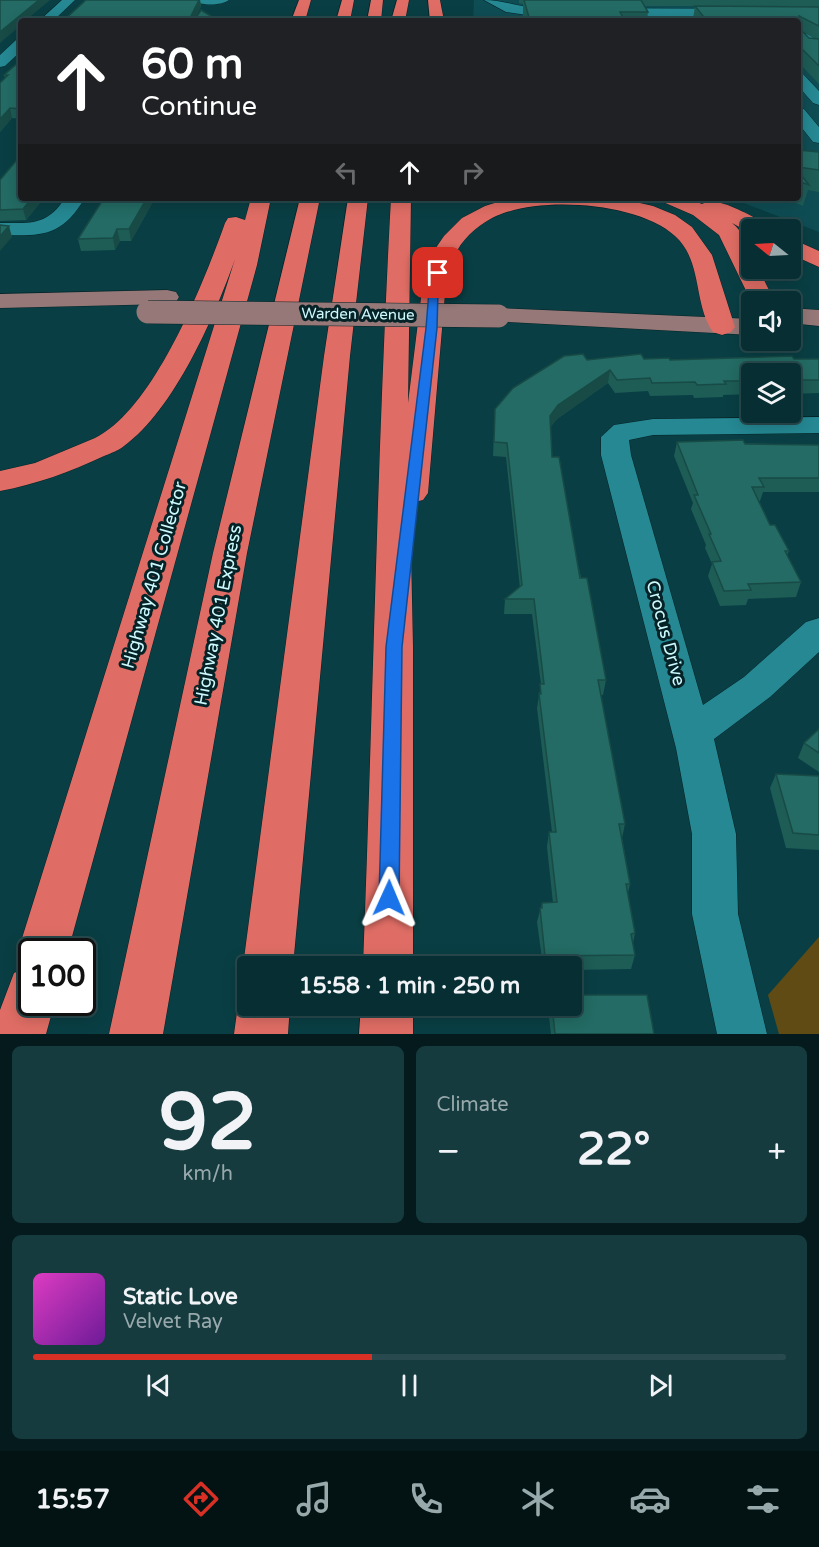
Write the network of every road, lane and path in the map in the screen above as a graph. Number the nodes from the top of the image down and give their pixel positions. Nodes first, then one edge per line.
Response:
1 (69, 0) edge
2 (198, 0) edge
3 (223, 0) edge
4 (305, 0) edge
5 (348, 0) edge
6 (377, 0) edge
7 (403, 0) edge
8 (434, 0) edge
9 (490, 0) edge
10 (819, 13) edge
11 (48, 18) edge
12 (299, 18) edge
13 (345, 18) edge
14 (374, 18) edge
15 (399, 18) edge
16 (436, 18) edge
17 (801, 21) edge
18 (819, 21) edge
19 (819, 28) edge
20 (808, 41) edge
21 (18, 46) edge
22 (0, 63) edge
23 (802, 71) edge
24 (819, 100) edge
25 (801, 118) edge
26 (813, 144) edge
27 (73, 201) edge
28 (242, 201) edge
29 (260, 201) edge
30 (309, 201) edge
31 (358, 201) edge
32 (401, 201) edge
33 (528, 201) edge
34 (580, 201) edge
35 (677, 201) edge
36 (691, 201) edge
37 (741, 220) edge
38 (0, 229) edge
39 (801, 251) edge
40 (819, 260) edge
41 (758, 291) edge
42 (0, 301) edge
43 (158, 304) junction
44 (0, 314) edge
45 (741, 314) edge
46 (801, 317) edge
47 (718, 319) junction
48 (819, 321) edge
49 (801, 323) edge
50 (741, 324) edge
51 (819, 425) edge
52 (0, 481) edge
53 (819, 631) edge
54 (394, 647) junction
55 (693, 733) junction
56 (47, 938) edge
57 (269, 956) edge
58 (387, 956) edge
59 (24, 1016) edge
60 (263, 1016) edge
61 (387, 1016) edge
62 (19, 1034) edge
63 (136, 1034) edge
64 (261, 1034) edge
65 (386, 1034) edge
66 (742, 1034) edge

1 - 11 street
2 - 3 street
4 - 12 highway
5 - 13 highway
6 - 14 highway
7 - 15 highway
8 - 16 highway
9 - 10 street
17 - 18 street
19 - 20 street
21 - 22 street
23 - 24 street
25 - 26 street
27 - 38 street
28 - 52 highway
29 - 56 highway, Highway 401 Collector
30 - 63 highway, Highway 401 Express
31 - 57 highway
32 - 54 highway
33 - 54 highway
34 - 47 highway
35 - 41 highway
36 - 37 highway
39 - 40 highway
42 - 43 main road, Warden Avenue
43 - 44 main road, Warden Avenue
43 - 47 main road, Warden Avenue, bridge
45 - 47 main road, Warden Avenue
46 - 48 main road
47 - 50 main road, Warden Avenue
48 - 49 main road
51 - 55 street, Crocus Drive
53 - 55 street
54 - 58 highway
55 - 66 street, Crocus Drive
59 - 62 highway
60 - 64 highway
61 - 65 highway

